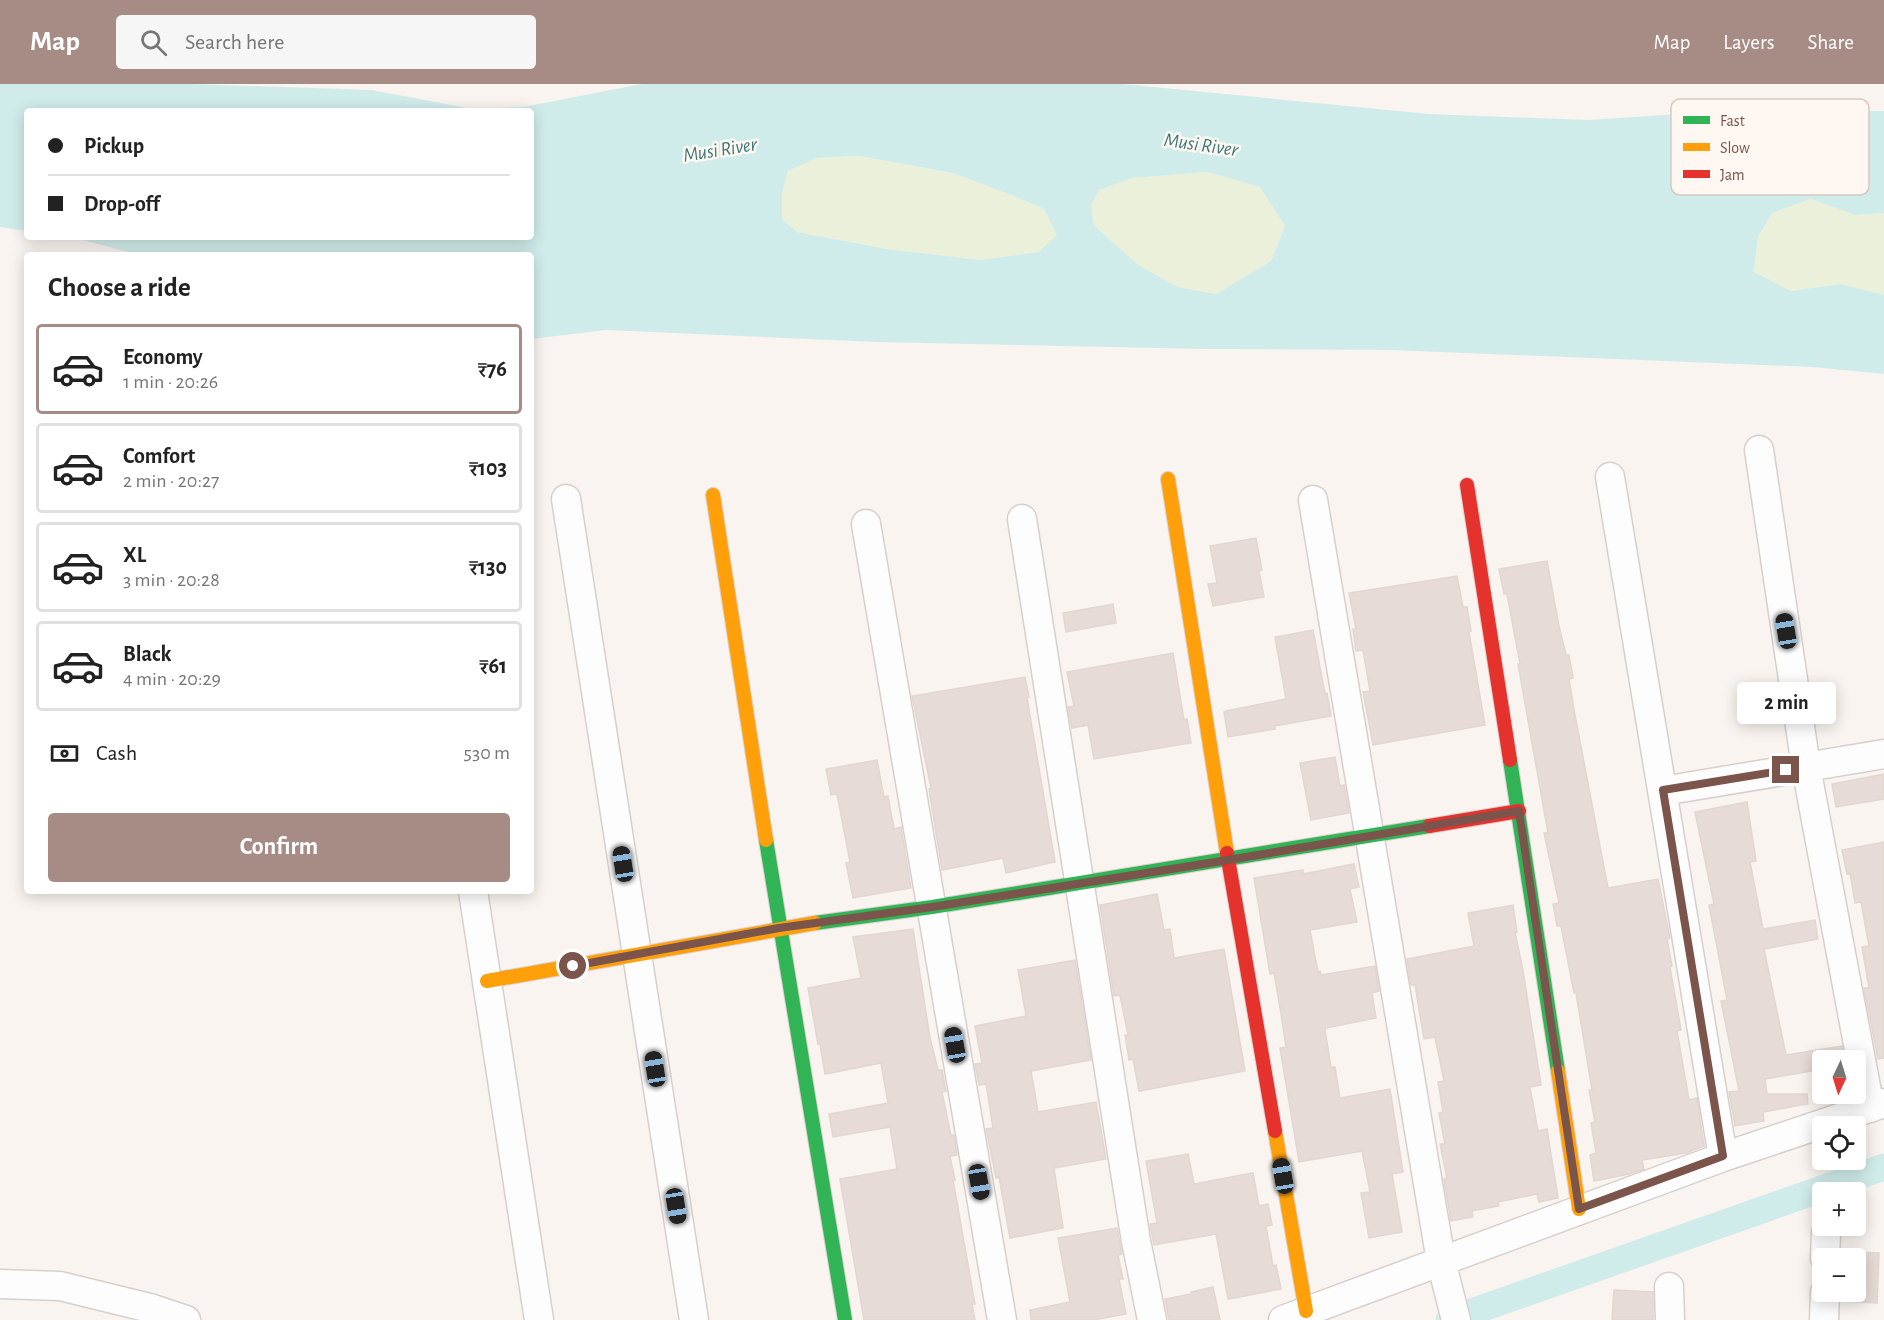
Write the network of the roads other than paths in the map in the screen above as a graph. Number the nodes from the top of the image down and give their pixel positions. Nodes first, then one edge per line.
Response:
1 (1759, 450) dead end
2 (1610, 477) dead end
3 (1167, 479) dead end
4 (1467, 485) dead end
5 (713, 495) dead end
6 (566, 499) dead end
7 (1313, 500) dead end
8 (1022, 519) dead end
9 (866, 524) dead end
10 (1884, 754) edge
11 (1806, 767) junction
12 (1663, 790) junction
13 (1519, 811) junction
14 (1368, 837) junction
15 (1228, 860) junction
16 (1080, 882) junction
17 (473, 894) edge
18 (932, 907) junction
19 (779, 928) junction
20 (637, 955) junction
21 (487, 981) junction
22 (1877, 1105) edge
23 (1723, 1156) junction
24 (1579, 1209) junction
25 (1441, 1261) junction
26 (0, 1284) edge
27 (1670, 1287) dead end
28 (1825, 1302) edge
29 (1295, 1315) edge
30 (186, 1320) edge
31 (539, 1320) edge
32 (694, 1320) edge
33 (845, 1320) edge
34 (1002, 1320) edge
35 (1152, 1320) edge
36 (1456, 1320) edge
37 (1670, 1320) edge
38 (1824, 1320) edge

1 - 11 street
2 - 12 street
3 - 15 street
4 - 13 street
5 - 19 street
6 - 20 street
7 - 14 street
8 - 16 street
9 - 18 street
10 - 11 street
11 - 12 street
11 - 22 street
12 - 23 street
13 - 14 street
13 - 24 street
14 - 15 street
14 - 25 street
15 - 16 street
15 - 29 street
16 - 18 street
16 - 35 street
17 - 21 street
18 - 19 street
18 - 34 street
19 - 20 street
19 - 33 street
20 - 21 street
20 - 32 street
21 - 31 street
22 - 23 street
23 - 24 street
24 - 25 street
25 - 29 street
25 - 36 street
26 - 30 street
27 - 37 street
28 - 38 street

